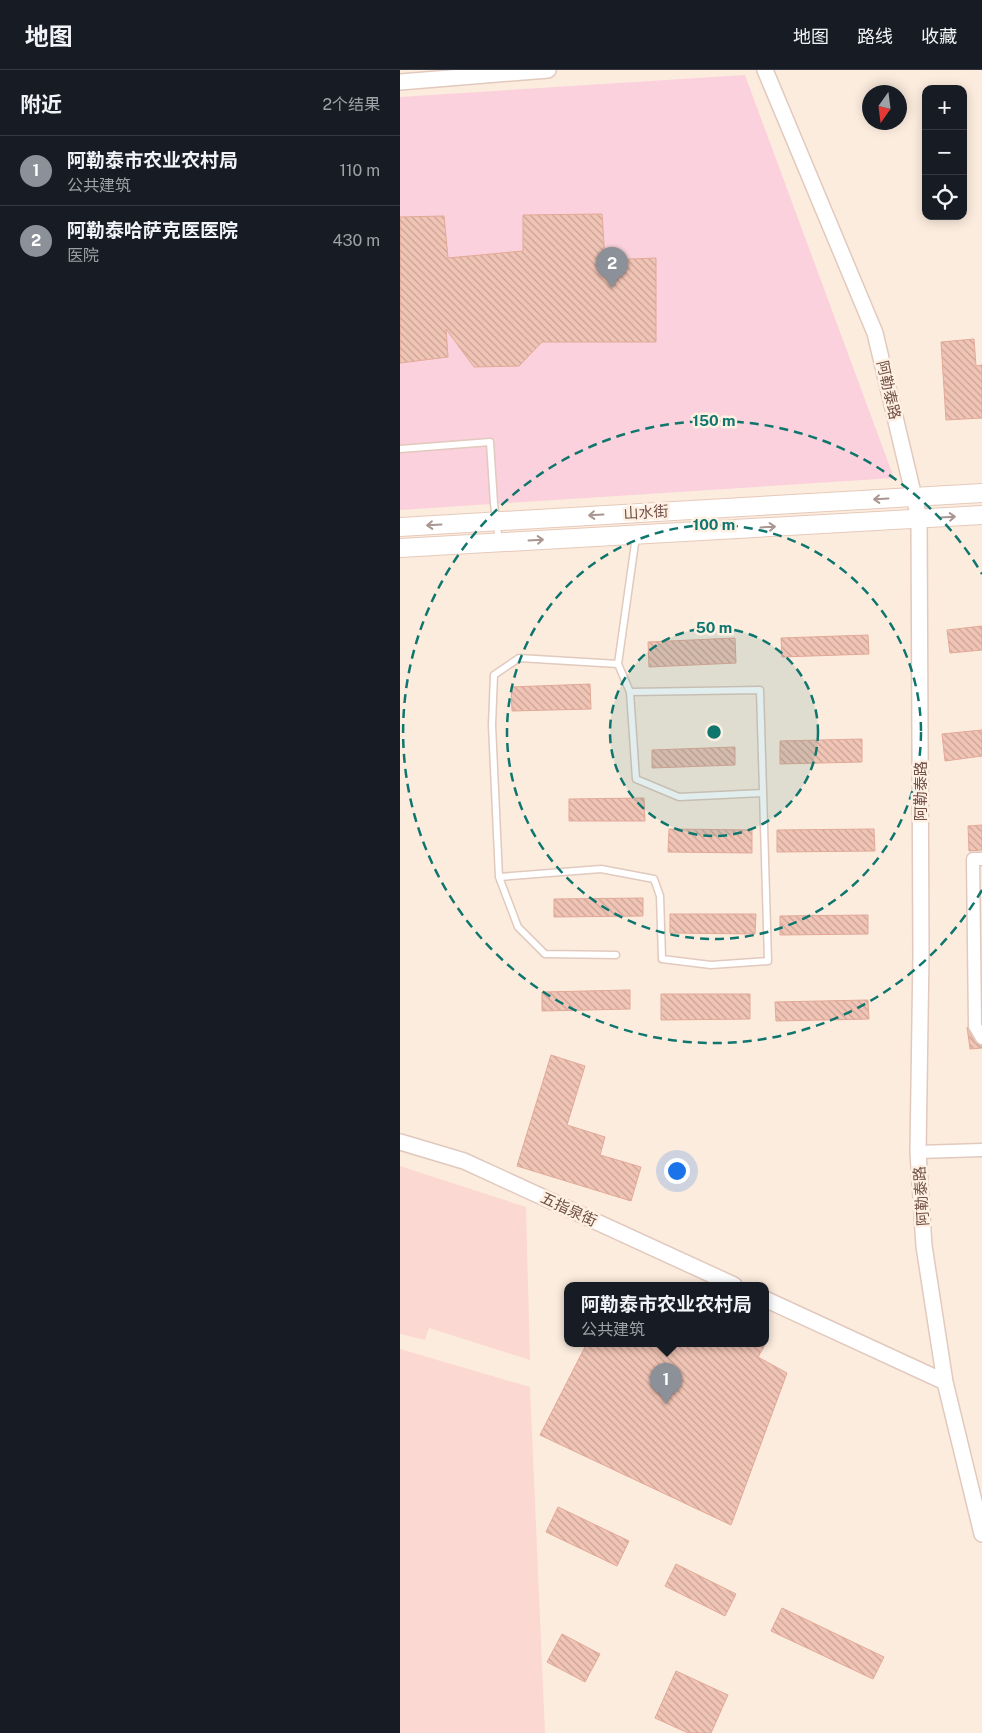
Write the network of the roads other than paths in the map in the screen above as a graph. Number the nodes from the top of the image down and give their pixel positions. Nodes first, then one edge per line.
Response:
1 (548, 70) edge
2 (765, 70) edge
3 (400, 82) edge
4 (400, 449) edge
5 (982, 493) edge
6 (914, 497) junction
7 (982, 515) edge
8 (919, 518) junction
9 (496, 521) junction
10 (400, 527) edge
11 (636, 535) junction
12 (499, 542) junction
13 (400, 548) edge
14 (618, 664) junction
15 (630, 692) junction
16 (763, 793) junction
17 (982, 859) edge
18 (499, 877) junction
19 (616, 955) dead end
20 (982, 1038) edge
21 (400, 1142) edge
22 (982, 1150) edge
23 (918, 1152) junction
24 (727, 1282) edge
25 (769, 1301) edge
26 (945, 1382) junction
27 (982, 1534) edge

1 - 3 street
2 - 6 street, 阿勒泰路
4 - 9 lane
5 - 6 main road, 山水街
6 - 8 street, 阿勒泰路
6 -> 9 main road, 山水街
8 -> 7 main road, 山水街
11 -> 8 main road, 山水街
8 - 23 street, 阿勒泰路
9 -> 10 main road, 山水街
9 - 12 lane
12 -> 11 main road, 山水街
11 - 14 lane
12 - 13 main road, 山水街
14 - 15 lane
14 - 18 lane
15 - 16 lane
15 - 16 lane
16 - 18 lane
17 - 20 street
18 - 19 lane
21 - 24 street, 五指泉街
22 - 23 street
23 - 26 street, 阿勒泰路
25 - 26 street
26 - 27 street, 阿勒泰路

